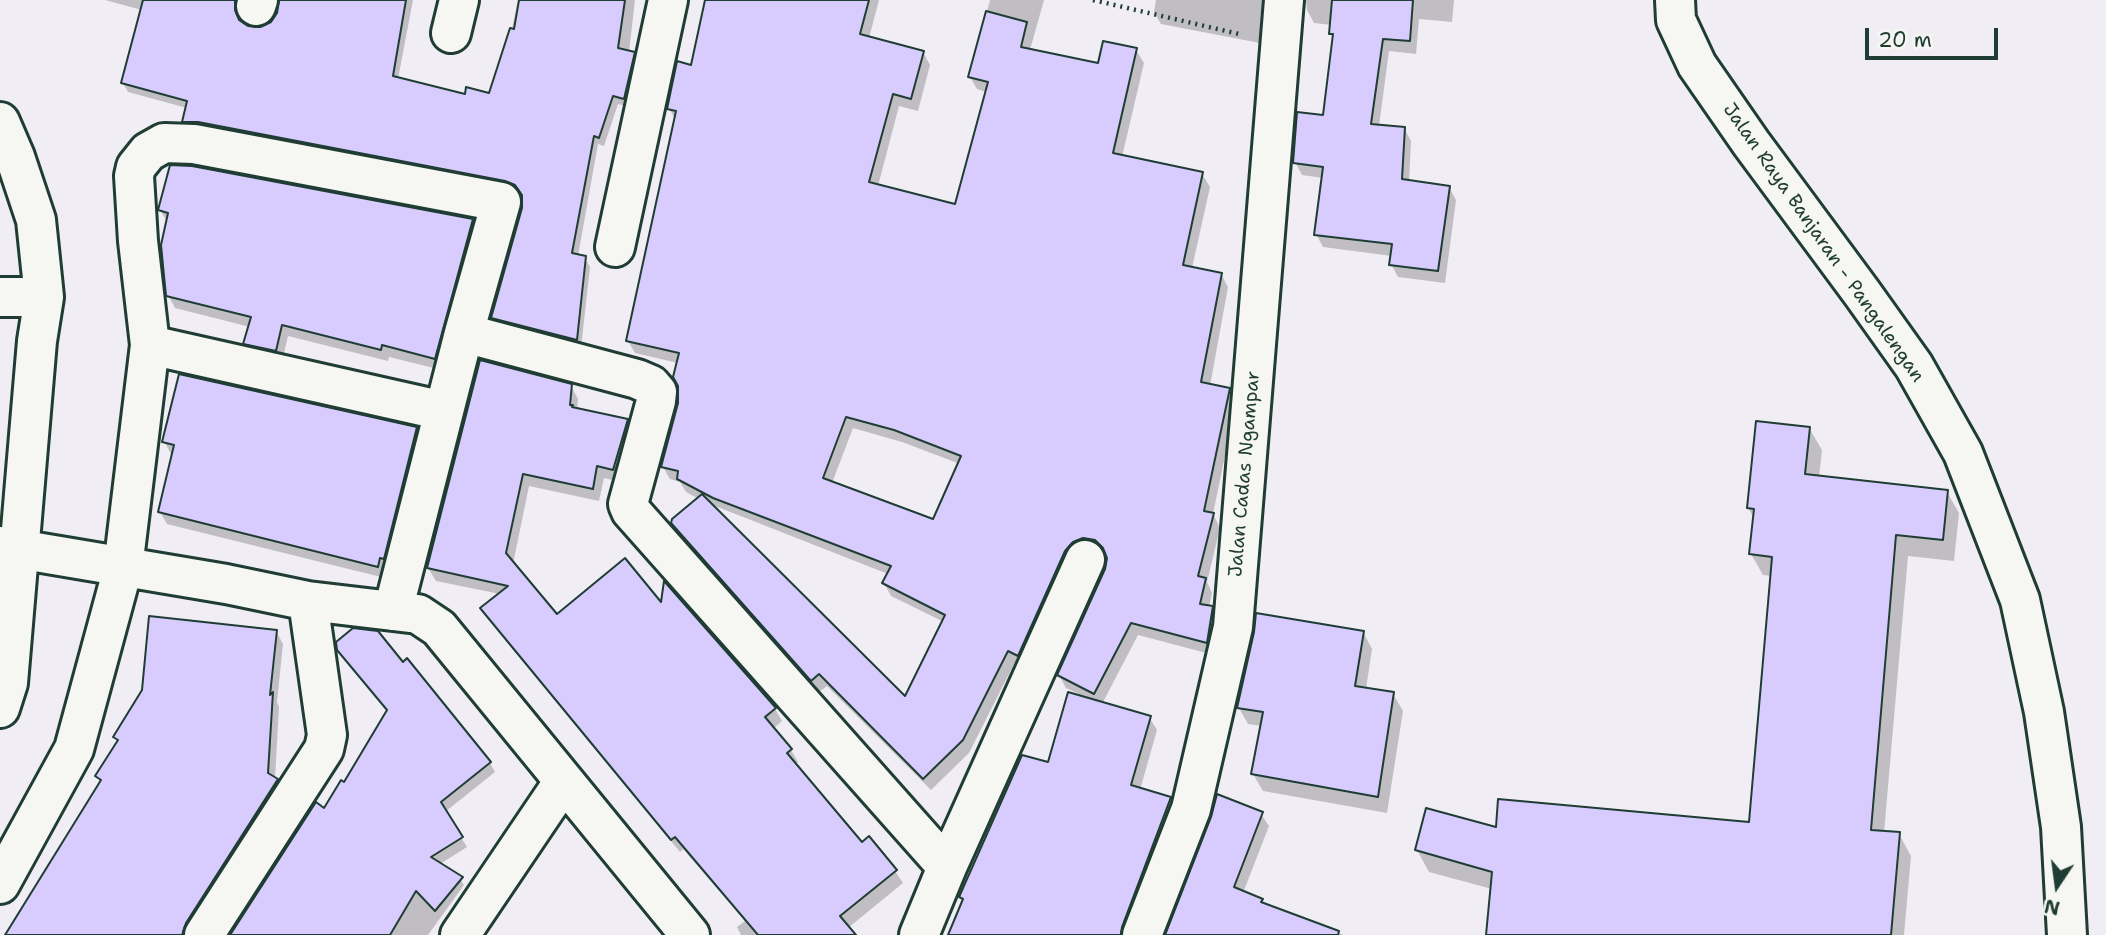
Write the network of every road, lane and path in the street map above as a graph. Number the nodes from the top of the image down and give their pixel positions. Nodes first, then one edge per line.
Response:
1 (667, 0) edge
2 (1093, 0) edge
3 (1284, 0) edge
4 (1675, 0) edge
5 (1280, 44) junction
6 (0, 122) edge
7 (615, 247) dead end
8 (0, 297) edge
9 (44, 297) junction
10 (464, 333) junction
11 (150, 345) junction
12 (444, 411) junction
13 (20, 549) edge
14 (1085, 560) dead end
15 (115, 566) junction
16 (308, 601) junction
17 (394, 611) junction
18 (0, 708) edge
19 (564, 781) junction
20 (947, 867) junction
21 (0, 884) edge
22 (204, 935) edge
23 (460, 935) edge
24 (690, 935) edge
25 (919, 935) edge
26 (1142, 935) edge
27 (2067, 935) edge

1 - 7 street
2 - 5 path
3 - 5 street, Jalan Cadas Ngampar
4 - 27 street, Jalan Raya Banjaran - Pangalengan
5 - 26 street, Jalan Cadas Ngampar
6 - 9 street
8 - 9 street
9 - 13 street
10 - 11 street
10 - 12 street
10 - 20 street
11 - 12 street
11 - 15 street
12 - 17 street
13 - 15 street
13 - 18 street
14 - 20 street
15 - 16 street
15 - 21 street
16 - 17 street
16 - 22 street
17 - 19 street
19 - 23 street
19 - 24 street
20 - 25 street

